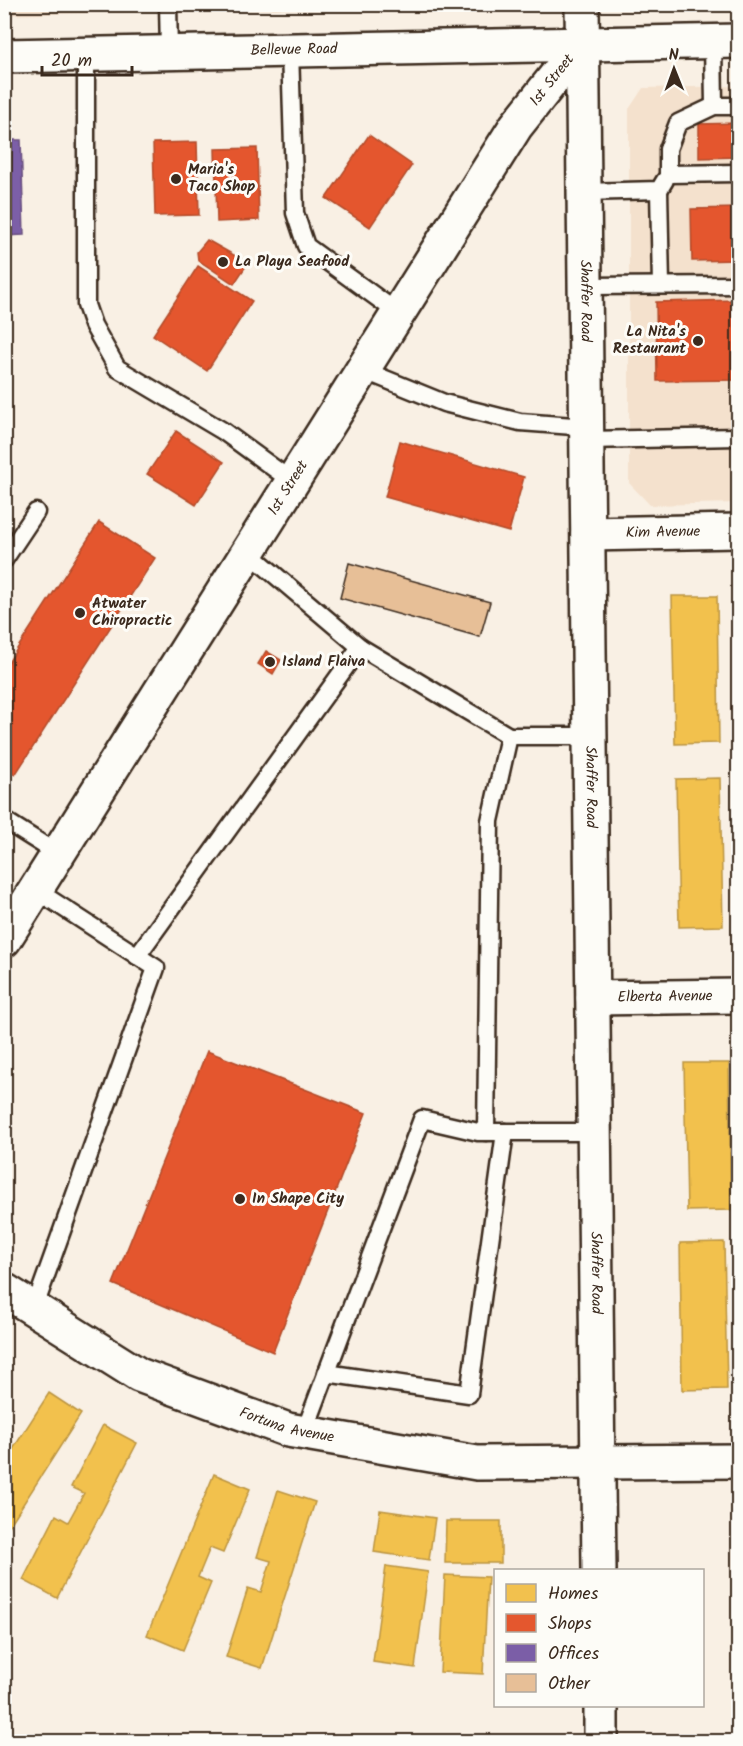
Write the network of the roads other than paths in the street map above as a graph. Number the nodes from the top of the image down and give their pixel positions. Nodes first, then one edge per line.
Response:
1 (168, 4) edge
2 (582, 4) edge
3 (726, 41) edge
4 (582, 44) junction
5 (290, 50) junction
6 (169, 52) junction
7 (86, 54) junction
8 (4, 56) edge
9 (714, 106) junction
10 (738, 106) edge
11 (738, 173) edge
12 (668, 174) junction
13 (659, 190) junction
14 (584, 192) junction
15 (662, 285) junction
16 (738, 285) edge
17 (585, 286) junction
18 (398, 313) junction
19 (363, 370) junction
20 (587, 433) junction
21 (738, 437) edge
22 (293, 482) junction
23 (36, 512) dead end
24 (738, 531) edge
25 (588, 534) junction
26 (248, 552) junction
27 (4, 560) edge
28 (360, 647) junction
29 (509, 736) junction
30 (590, 736) junction
31 (4, 820) edge
32 (58, 854) junction
33 (36, 890) junction
34 (4, 940) edge
35 (137, 956) junction
36 (738, 996) edge
37 (593, 998) junction
38 (486, 1132) junction
39 (505, 1132) junction
40 (594, 1132) junction
41 (4, 1290) edge
42 (34, 1309) junction
43 (326, 1373) junction
44 (304, 1433) junction
45 (738, 1461) edge
46 (598, 1462) junction
47 (599, 1569) edge
48 (601, 1707) edge
49 (601, 1742) edge

1 - 6 lane
2 - 4 main road, Shaffer Road
3 - 4 main road, Bellevue Road
3 - 9 lane
4 - 5 main road, Bellevue Road
4 - 14 main road, Shaffer Road
4 - 18 main road, 1st Street
5 - 6 main road, Bellevue Road
5 - 18 lane
6 - 7 main road, Bellevue Road
7 - 8 main road, Bellevue Road
7 - 22 lane
9 - 10 lane
9 - 12 lane
11 - 12 lane
12 - 13 lane
13 - 14 lane
13 - 15 lane
14 - 17 main road, Shaffer Road
15 - 16 lane
15 - 17 lane
17 - 20 main road, Shaffer Road
18 - 19 main road, 1st Street
19 - 20 lane
19 - 22 main road, 1st Street
20 - 21 lane
20 - 25 main road, Shaffer Road
22 - 26 main road, 1st Street
23 - 27 lane
24 - 25 main road, Kim Avenue
25 - 30 main road, Shaffer Road
26 - 28 lane
26 - 32 main road, 1st Street
28 - 29 lane
28 - 35 lane
29 - 30 lane
29 - 38 lane
30 - 37 main road, Shaffer Road
31 - 32 lane
32 - 33 main road, 1st Street
33 - 34 main road, 1st Street
33 - 35 lane
35 - 42 lane
36 - 37 main road, Elberta Avenue
37 - 40 main road, Shaffer Road
38 - 39 lane
38 - 43 lane
39 - 40 lane
39 - 43 lane
40 - 46 main road, Shaffer Road
41 - 42 main road, Fortuna Avenue
42 - 44 main road, Fortuna Avenue
43 - 44 lane
44 - 46 main road, Fortuna Avenue
45 - 46 main road, Fortuna Avenue
46 - 47 main road, Shaffer Road
48 - 49 main road

